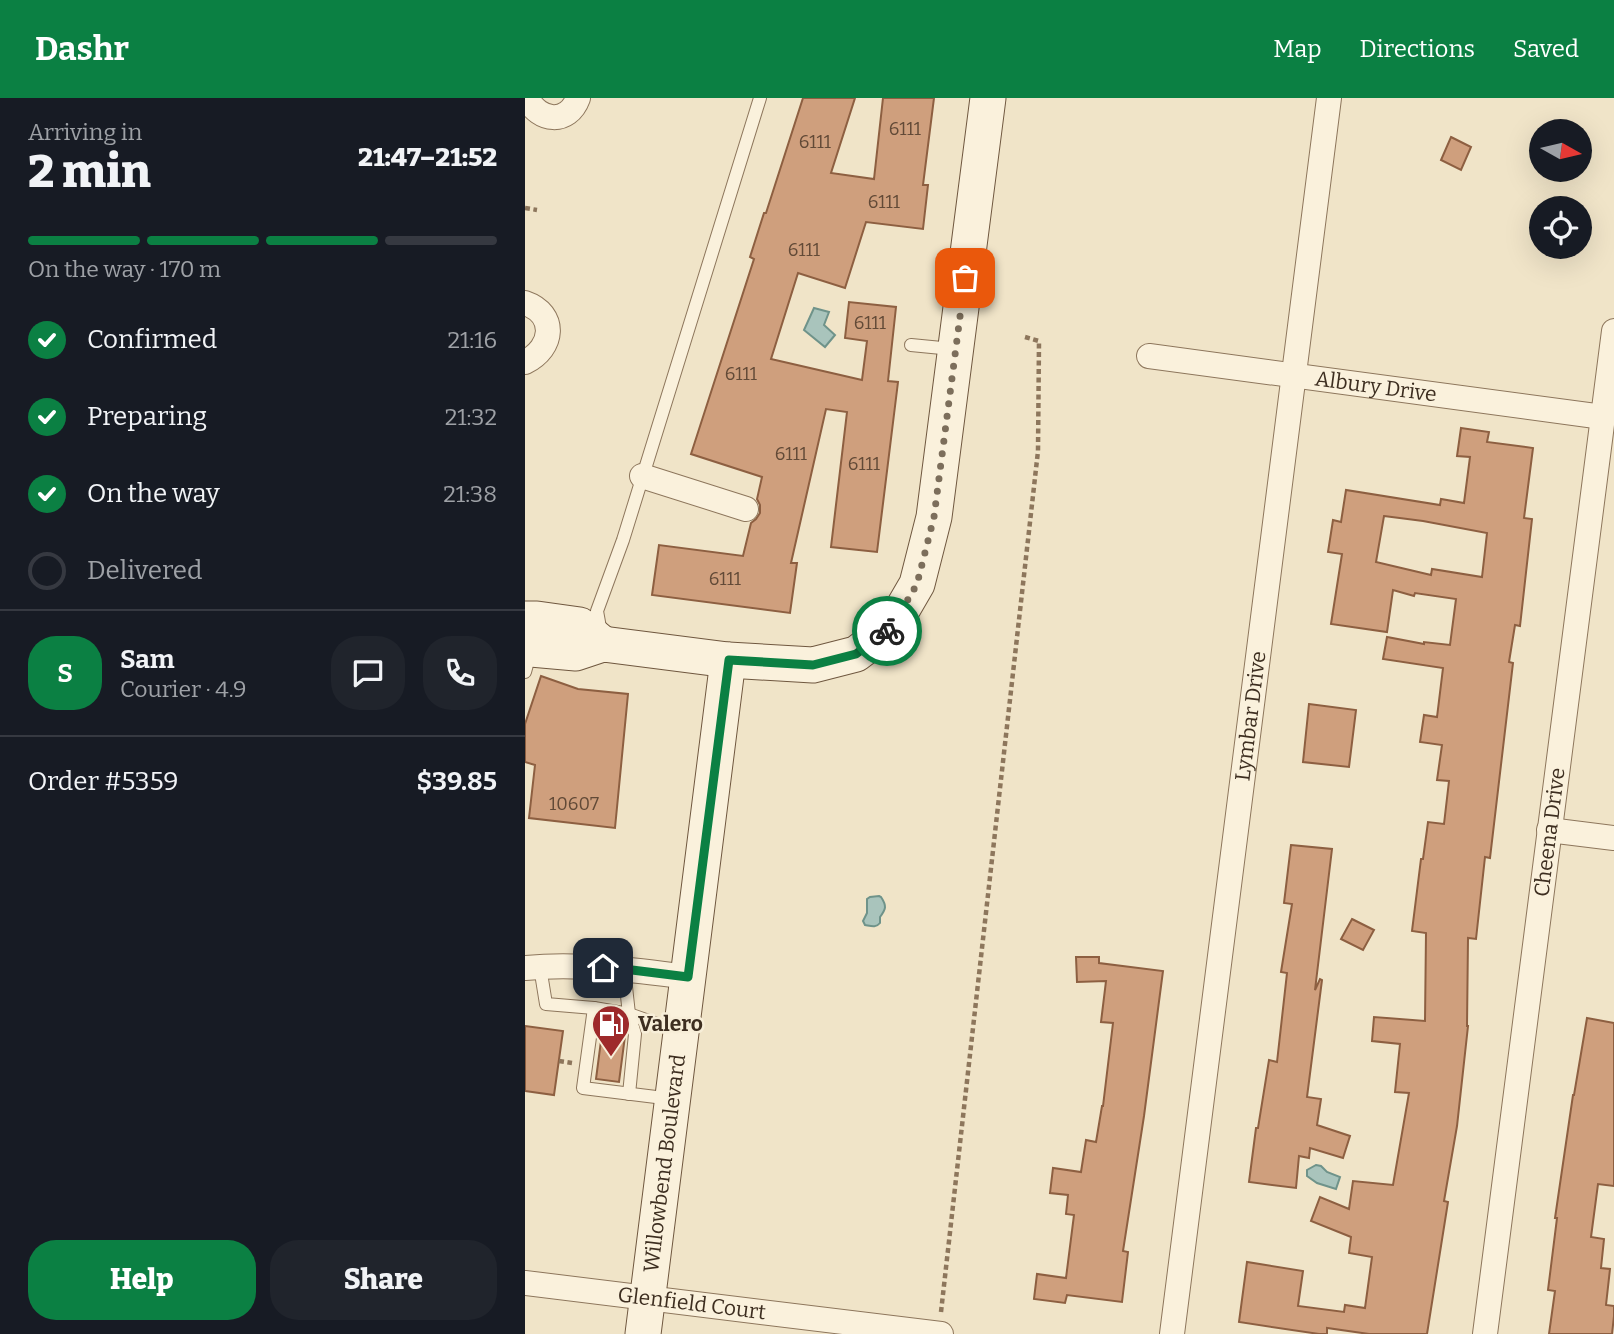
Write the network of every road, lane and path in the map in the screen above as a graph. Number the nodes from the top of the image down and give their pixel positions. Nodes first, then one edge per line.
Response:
1 (527, 98) edge
2 (578, 98) edge
3 (760, 98) edge
4 (988, 98) edge
5 (1329, 98) edge
6 (525, 208) edge
7 (537, 210) dead end
8 (525, 303) edge
9 (1614, 331) edge
10 (1025, 337) dead end
11 (911, 345) dead end
12 (956, 350) junction
13 (1149, 356) dead end
14 (525, 362) edge
15 (1294, 375) junction
16 (1603, 417) junction
17 (642, 476) junction
18 (746, 509) dead end
19 (603, 643) junction
20 (527, 647) edge
21 (729, 660) junction
22 (1549, 830) junction
23 (1614, 838) edge
24 (532, 968) edge
25 (624, 969) junction
26 (688, 977) junction
27 (594, 1008) junction
28 (628, 1014) junction
29 (681, 1033) junction
30 (629, 1094) junction
31 (672, 1099) junction
32 (525, 1283) edge
33 (647, 1298) junction
34 (846, 1328) edge
35 (643, 1334) edge
36 (940, 1334) edge
37 (1172, 1334) edge
38 (1485, 1334) edge

1 - 2 street
3 - 17 lane
4 - 12 street
5 - 15 street, Lymbar Drive
6 - 7 path
8 - 14 street
9 - 16 street, Cheena Drive
10 - 36 path
11 - 12 lane
12 - 21 street
13 - 15 street, Albury Drive
15 - 16 street, Albury Drive
15 - 37 street, Lymbar Drive
16 - 22 street, Cheena Drive
17 - 18 street
17 - 19 lane
19 - 20 street
19 - 21 street
21 - 26 street, Willowbend Boulevard
22 - 23 street
22 - 38 street, Cheena Drive
24 - 25 street
24 - 27 lane
25 - 26 street
25 - 28 lane
26 - 29 street, Willowbend Boulevard
27 - 28 lane
27 - 30 lane
28 - 29 lane
28 - 30 lane
29 - 31 street, Willowbend Boulevard
30 - 31 lane
31 - 33 street, Willowbend Boulevard
32 - 33 street, Glenfield Court
33 - 34 street, Glenfield Court
33 - 35 street, Willowbend Boulevard
34 - 36 street, Glenfield Court

